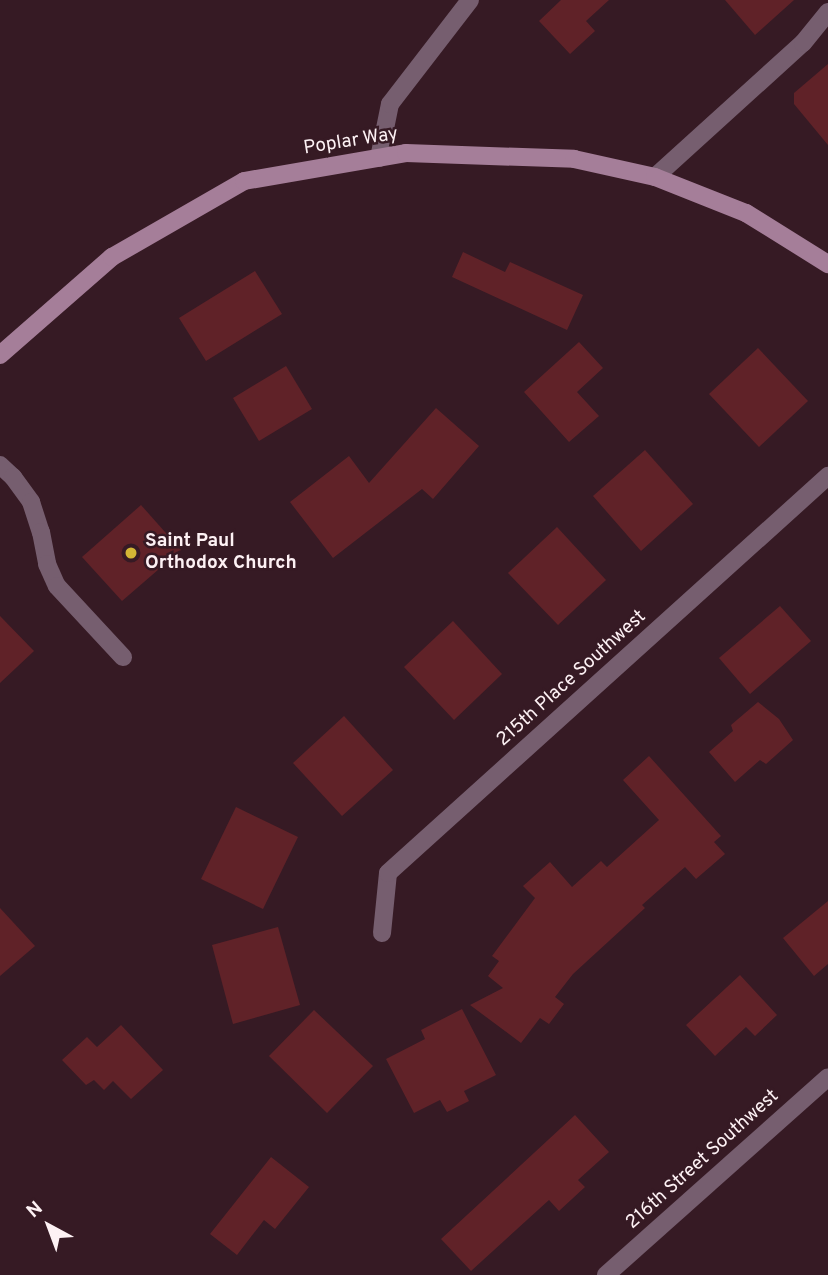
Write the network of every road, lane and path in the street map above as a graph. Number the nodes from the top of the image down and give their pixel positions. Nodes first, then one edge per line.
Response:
1 (470, 0) edge
2 (828, 12) edge
3 (379, 158) junction
4 (655, 177) junction
5 (828, 264) edge
6 (0, 355) edge
7 (0, 465) edge
8 (828, 476) edge
9 (123, 657) dead end
10 (382, 933) dead end
11 (828, 1077) edge
12 (606, 1275) edge

1 - 3 street
2 - 4 street
3 - 4 main road, Poplar Way
3 - 6 main road, Poplar Way
4 - 5 main road, Poplar Way
7 - 9 street
8 - 10 street, 215th Place Southwest
11 - 12 street, 216th Street Southwest

